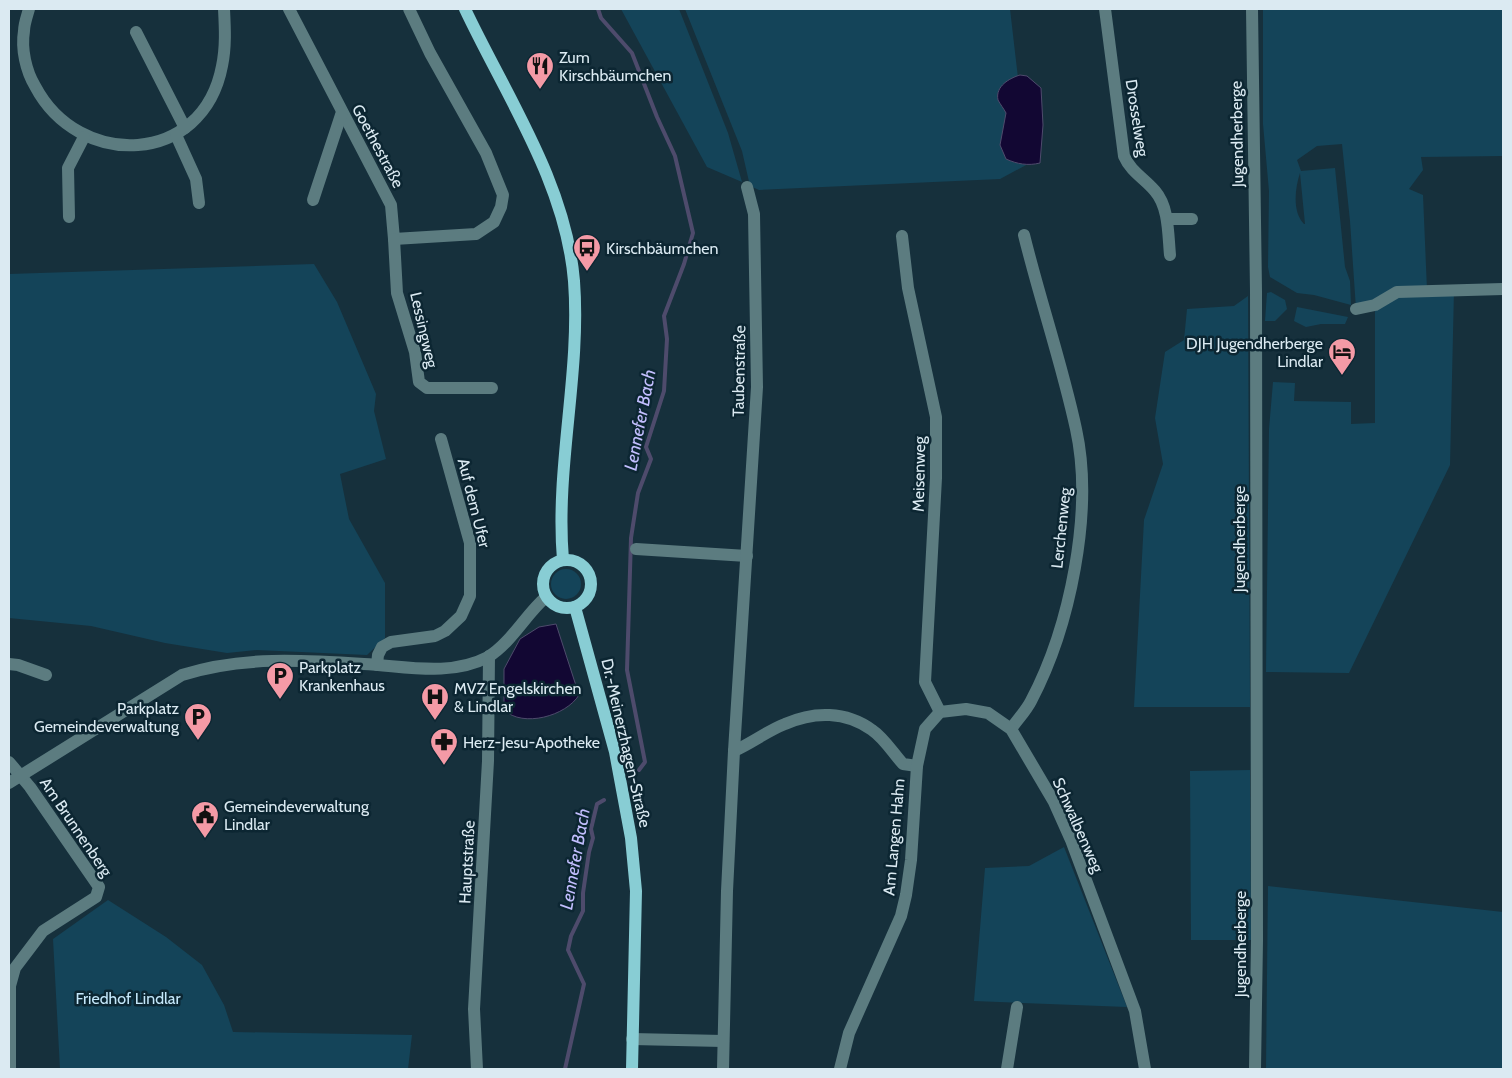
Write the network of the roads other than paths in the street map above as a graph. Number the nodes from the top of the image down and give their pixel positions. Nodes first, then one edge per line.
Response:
1 (29, 9) edge
2 (224, 9) edge
3 (289, 9) edge
4 (409, 9) edge
5 (465, 9) edge
6 (1106, 9) edge
7 (1252, 9) edge
8 (136, 32) dead end
9 (342, 112) junction
10 (180, 131) junction
11 (84, 137) junction
12 (747, 187) dead end
13 (314, 200) dead end
14 (199, 203) dead end
15 (69, 217) dead end
16 (1167, 218) junction
17 (1192, 219) dead end
18 (1024, 235) dead end
19 (902, 236) dead end
20 (394, 239) junction
21 (1170, 255) dead end
22 (1503, 289) edge
23 (1356, 309) dead end
24 (492, 388) dead end
25 (441, 439) dead end
26 (636, 549) dead end
27 (747, 556) junction
28 (562, 560) junction
29 (546, 597) junction
30 (575, 607) junction
31 (489, 656) junction
32 (9, 664) edge
33 (377, 665) junction
34 (46, 675) dead end
35 (940, 712) junction
36 (1011, 729) junction
37 (734, 751) junction
38 (9, 762) edge
39 (917, 766) junction
40 (21, 775) junction
41 (9, 783) edge
42 (1017, 1007) dead end
43 (632, 1039) junction
44 (723, 1041) junction
45 (10, 1069) edge
46 (477, 1069) edge
47 (632, 1069) edge
48 (723, 1069) edge
49 (840, 1069) edge
50 (1007, 1069) edge
51 (1145, 1069) edge
52 (1255, 1069) edge

1 - 11 street
2 - 10 street
3 - 9 street, Goethestraße
4 - 20 street
5 - 28 main road
6 - 16 street, Drosselweg
7 - 52 street, Jugendherberge
8 - 10 street
9 - 13 street
9 - 20 street, Goethestraße
10 - 11 street
10 - 14 street
11 - 15 street
12 - 27 street, Taubenstraße
16 - 17 street
16 - 21 street, Drosselweg
18 - 36 street, Lerchenweg
19 - 35 street, Meisenweg
20 - 24 street, Lessingweg
22 - 23 street
25 - 33 street, Auf dem Ufer
26 - 27 street
27 - 37 street, Taubenstraße
28 - 29 main road
28 - 30 main road
29 - 30 main road
29 - 31 street
30 - 43 main road, Dr.-Meinerzhagen-Straße
31 - 33 street
31 - 46 street, Hauptstraße
32 - 34 street
33 - 40 street
35 - 36 street, Schwalbenweg
35 - 39 street
36 - 51 street, Schwalbenweg
37 - 39 street, Am Langen Hahn
37 - 44 street
38 - 40 street
39 - 49 street, Am Langen Hahn
40 - 41 street
40 - 45 street, Am Brunnenberg
42 - 50 street
43 - 44 street
43 - 47 main road, Dr.-Meinerzhagen-Straße
44 - 48 street

